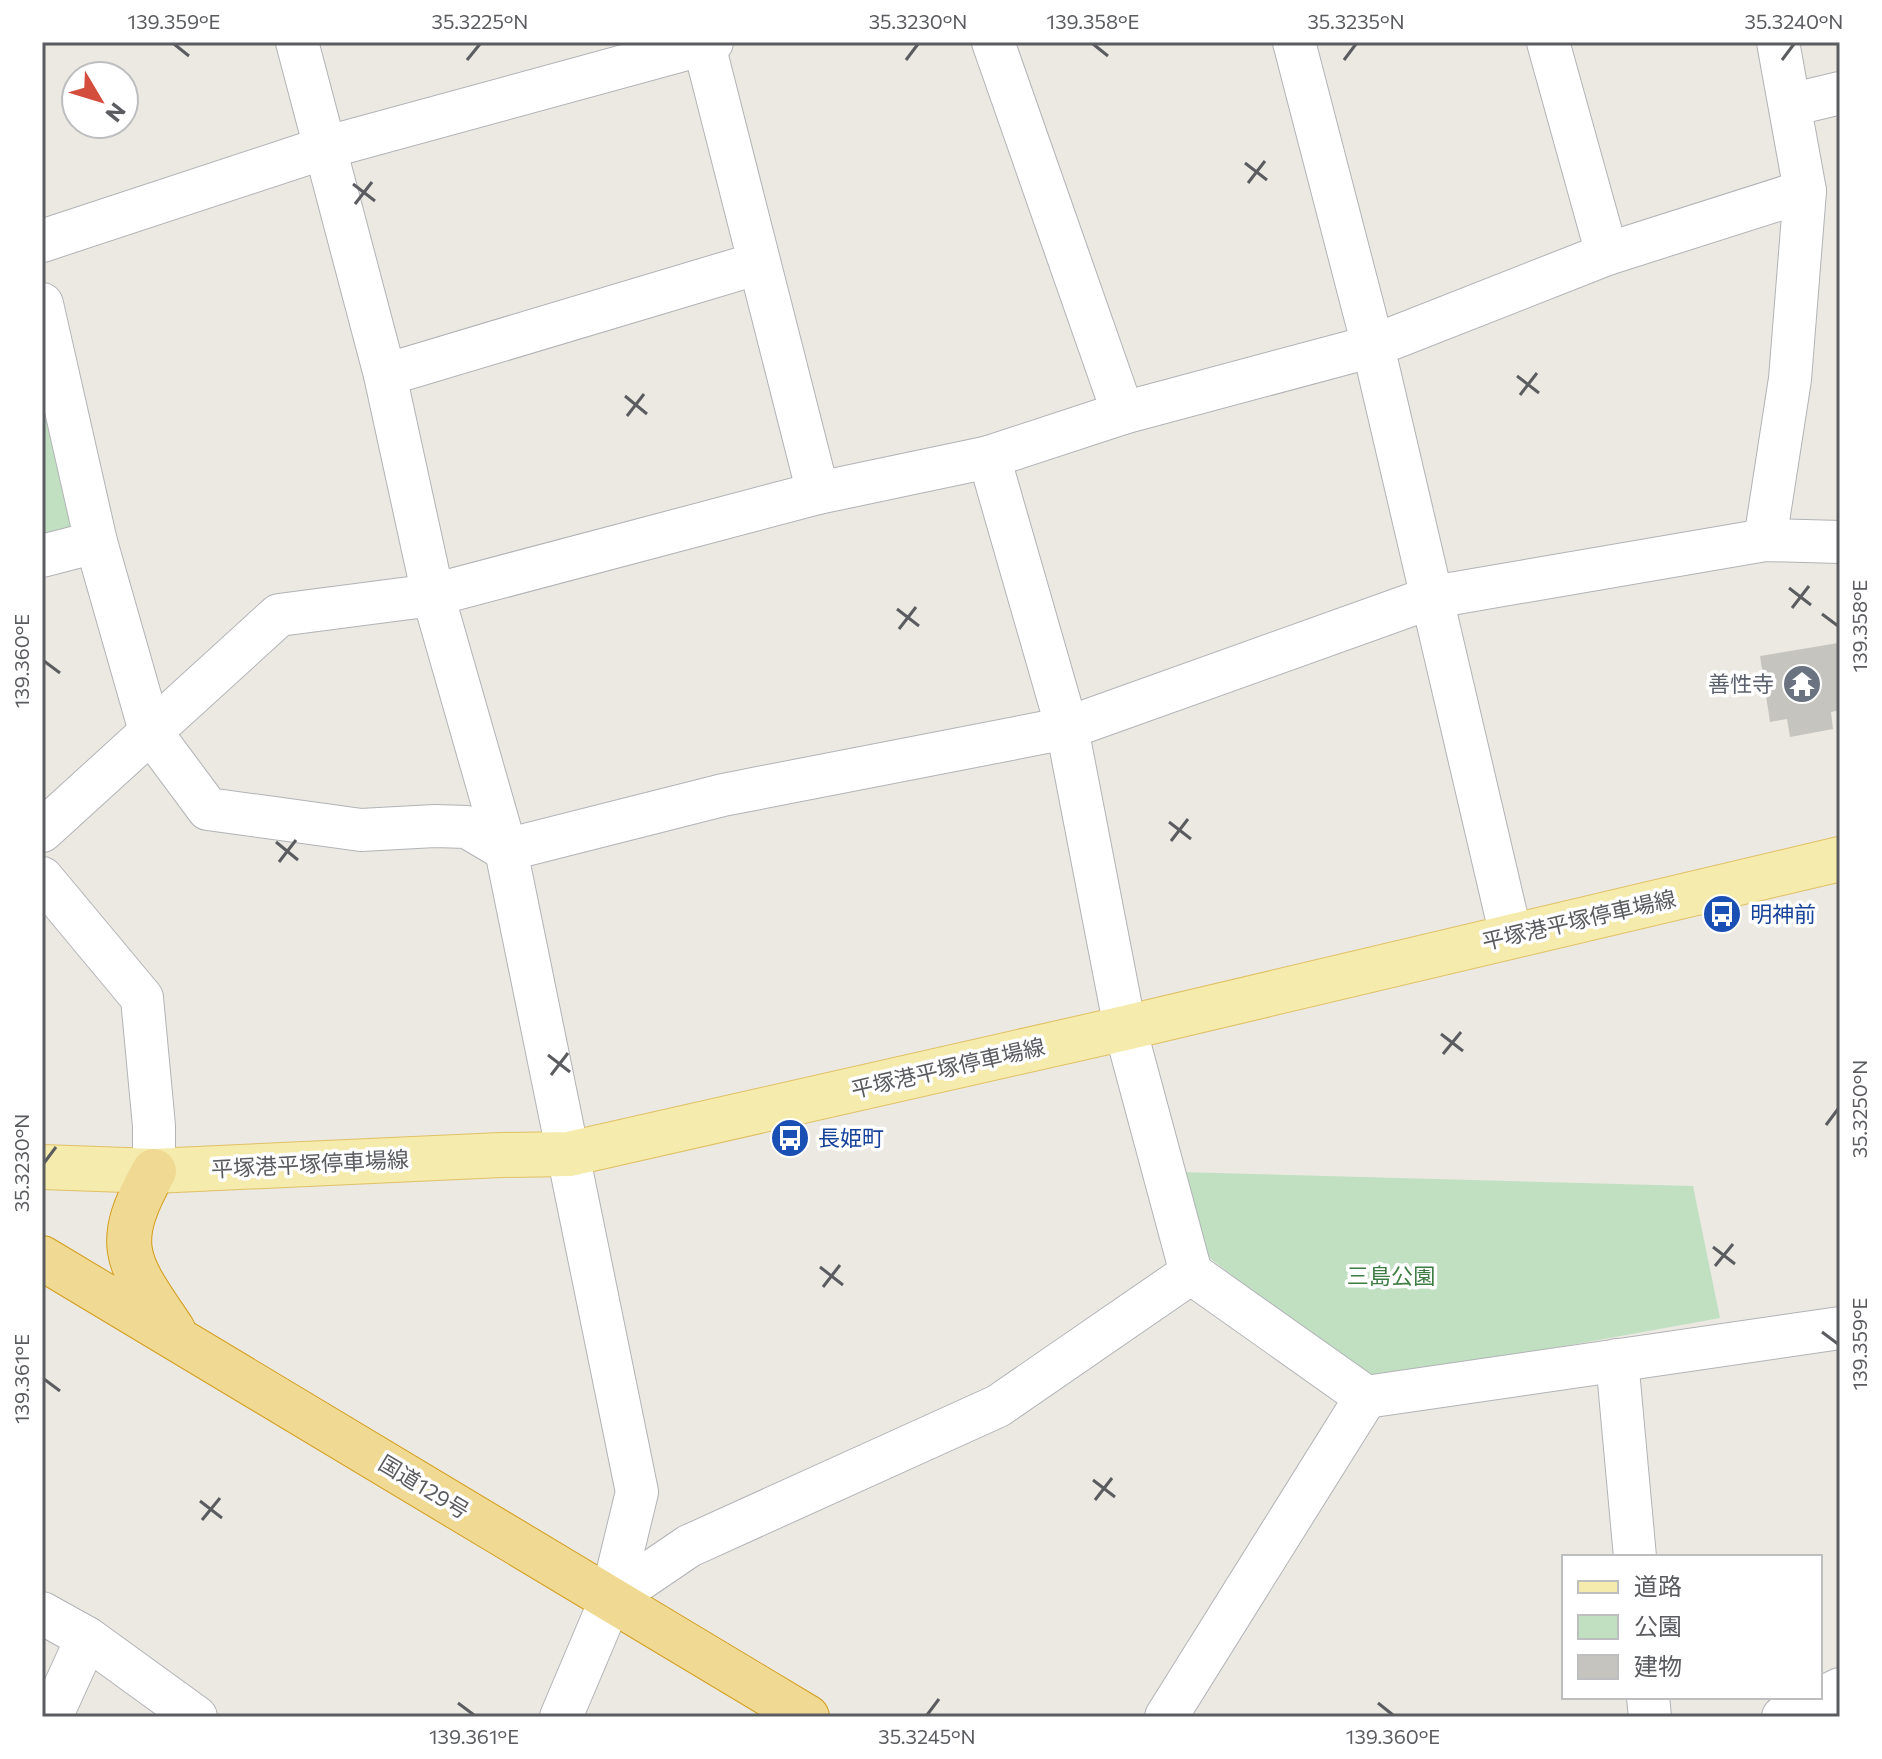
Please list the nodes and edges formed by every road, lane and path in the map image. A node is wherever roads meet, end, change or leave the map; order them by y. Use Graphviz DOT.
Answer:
graph roads {
  1 [pos="297,42"];
  2 [pos="993,42"];
  3 [pos="1294,42"];
  4 [pos="1548,42"];
  5 [pos="1778,42"];
  6 [pos="708,43"];
  7 [pos="1840,93"];
  8 [pos="1790,105"];
  9 [pos="324,148"];
  10 [pos="1805,191"];
  11 [pos="42,241"];
  12 [pos="1607,254"];
  13 [pos="759,263"];
  14 [pos="42,304"];
  15 [pos="1373,346"];
  16 [pos="385,375"];
  17 [pos="1123,413"];
  18 [pos="989,457"];
  19 [pos="818,493"];
  20 [pos="1765,540"];
  21 [pos="96,542"];
  22 [pos="1840,542"];
  23 [pos="42,556"];
  24 [pos="433,595"];
  25 [pos="1433,597"];
  26 [pos="1067,728"];
  27 [pos="150,731"];
  28 [pos="42,831"];
  29 [pos="506,850"];
  30 [pos="1840,859"];
  31 [pos="42,878"];
  32 [pos="1511,936"];
  33 [pos="1125,1028"];
  34 [pos="569,1154"];
  35 [pos="42,1167"];
  36 [pos="154,1171"];
  37 [pos="42,1258"];
  38 [pos="1191,1273"];
  39 [pos="1840,1328"];
  40 [pos="181,1342"];
  41 [pos="1617,1360"];
  42 [pos="1366,1397"];
  43 [pos="1635,1555"];
  44 [pos="611,1599"];
  45 [pos="42,1613"];
  46 [pos="87,1638"];
  47 [pos="1840,1689"];
  48 [pos="1822,1698"];
  49 [pos="1820,1699"];
  50 [pos="51,1717"];
  51 [pos="196,1717"];
  52 [pos="561,1717"];
  53 [pos="807,1717"];
  54 [pos="1166,1717"];
  55 [pos="1783,1717"];
  1 -- 9 [label="street"];
  2 -- 17 [label="street"];
  3 -- 15 [label="street"];
  4 -- 12 [label="street"];
  5 -- 8 [label="street"];
  6 -- 9 [label="street"];
  6 -- 13 [label="street"];
  7 -- 8 [label="street"];
  8 -- 10 [label="street"];
  9 -- 11 [label="street"];
  9 -- 16 [label="street"];
  10 -- 12 [label="street"];
  10 -- 20 [label="street"];
  12 -- 15 [label="street"];
  13 -- 16 [label="street"];
  13 -- 19 [label="street"];
  14 -- 21 [label="street"];
  15 -- 17 [label="street"];
  15 -- 25 [label="street"];
  16 -- 24 [label="street"];
  17 -- 18 [label="street"];
  18 -- 19 [label="street"];
  18 -- 26 [label="street"];
  19 -- 24 [label="street"];
  20 -- 22 [label="street"];
  20 -- 25 [label="street"];
  21 -- 23 [label="street"];
  21 -- 27 [label="street"];
  24 -- 27 [label="street"];
  24 -- 29 [label="street"];
  25 -- 26 [label="street"];
  25 -- 32 [label="street"];
  26 -- 29 [label="street"];
  26 -- 33 [label="street"];
  27 -- 28 [label="street"];
  27 -- 29 [label="street"];
  29 -- 34 [label="street"];
  30 -- 32 [label="main road, 平塚港平塚停車場線"];
  31 -- 36 [label="street"];
  32 -- 33 [label="main road, 平塚港平塚停車場線"];
  33 -- 34 [label="main road, 平塚港平塚停車場線"];
  33 -- 38 [label="street"];
  34 -- 36 [label="main road, 平塚港平塚停車場線"];
  34 -- 44 [label="street"];
  35 -- 36 [label="main road, 平塚港平塚停車場線"];
  36 -- 40 [label="highway"];
  37 -- 40 [label="highway, 国道129号"];
  38 -- 42 [label="street"];
  38 -- 44 [label="street"];
  39 -- 41 [label="street"];
  40 -- 44 [label="highway, 国道129号"];
  41 -- 42 [label="street"];
  41 -- 43 [label="street"];
  42 -- 54 [label="street"];
  44 -- 52 [label="street"];
  44 -- 53 [label="highway, 国道129号"];
  45 -- 46 [label="street"];
  46 -- 50 [label="street"];
  46 -- 51 [label="street"];
  47 -- 48 [label="street"];
  49 -- 55 [label="street"];
}
